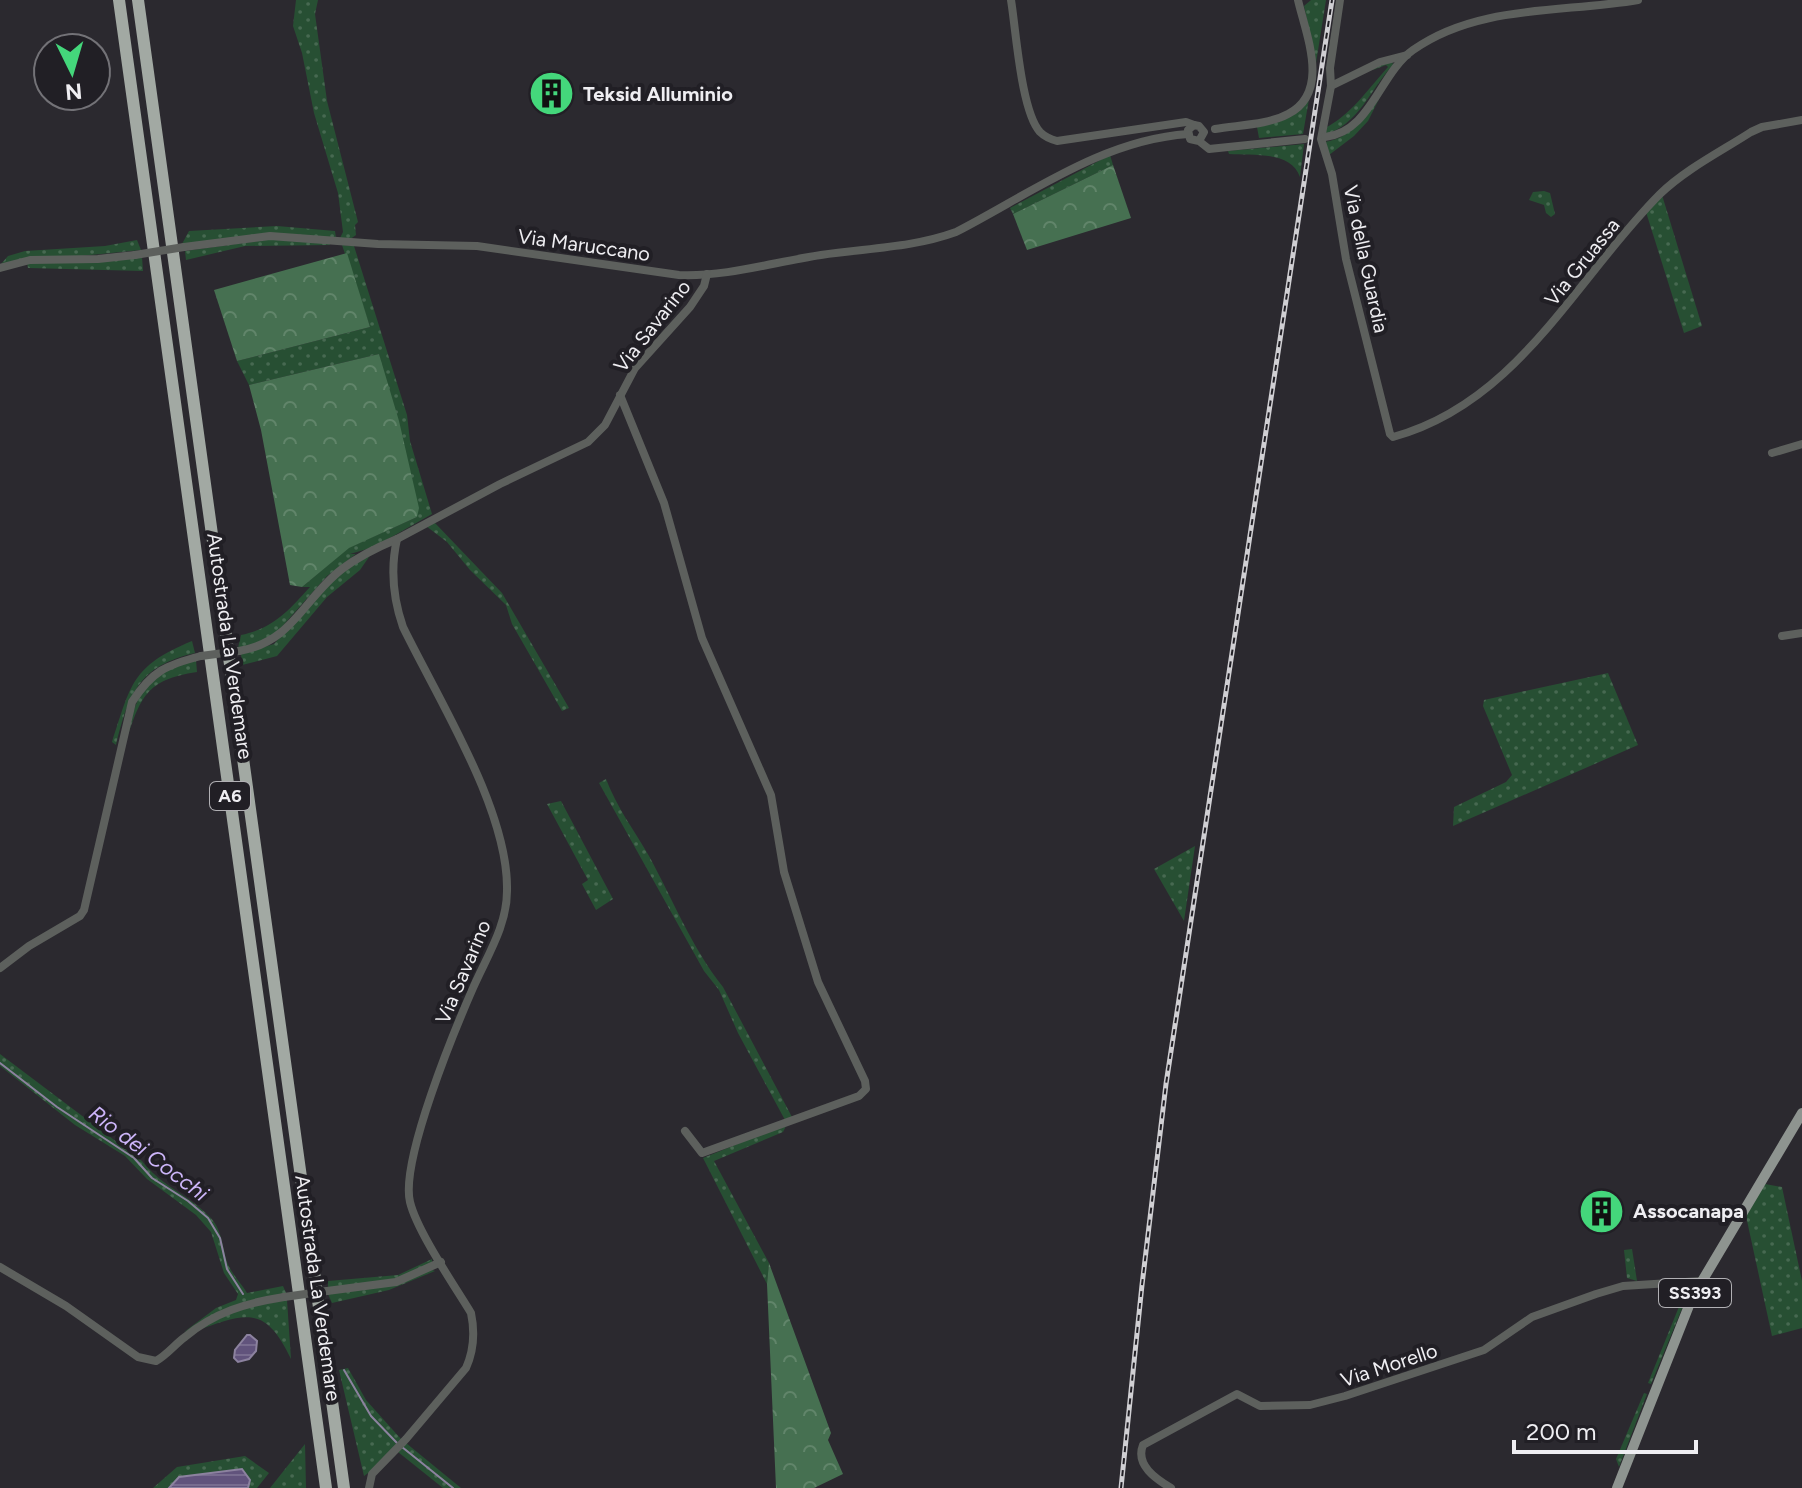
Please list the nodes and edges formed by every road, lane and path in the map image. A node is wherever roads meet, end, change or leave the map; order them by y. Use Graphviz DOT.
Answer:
graph roads {
  1 [pos="119,0"];
  2 [pos="138,0"];
  3 [pos="1011,0"];
  4 [pos="1298,0"];
  5 [pos="1340,0"];
  6 [pos="1638,0"];
  7 [pos="1407,55"];
  8 [pos="1331,86"];
  9 [pos="1802,120"];
  10 [pos="1194,125"];
  11 [pos="1215,129"];
  12 [pos="1188,134"];
  13 [pos="1325,137"];
  14 [pos="1305,139"];
  15 [pos="1199,141"];
  16 [pos="0,268"];
  17 [pos="707,274"];
  18 [pos="620,395"];
  19 [pos="1393,437"];
  20 [pos="1802,444"];
  21 [pos="1772,453"];
  22 [pos="397,539"];
  23 [pos="1802,633"];
  24 [pos="1782,636"];
  25 [pos="0,968"];
  26 [pos="1802,1113"];
  27 [pos="685,1131"];
  28 [pos="441,1262"];
  29 [pos="0,1267"];
  30 [pos="1701,1281"];
  31 [pos="326,1488"];
  32 [pos="347,1488"];
  33 [pos="369,1488"];
  34 [pos="1171,1488"];
  35 [pos="1617,1488"];
  1 -- 31 [label="highway, Autostrada La Verdemare / A6"];
  2 -- 32 [label="highway, Autostrada La Verdemare / A6"];
  3 -- 10 [label="street"];
  4 -- 11 [label="street"];
  5 -- 8 [label="street, Via della Guardia"];
  6 -- 7 [label="street"];
  7 -- 8 [label="street"];
  7 -- 13 [label="street"];
  8 -- 19 [label="street, Via della Guardia"];
  9 -- 19 [label="street, Via Gruassa"];
  10 -- 12 [label="street"];
  10 -- 15 [label="street"];
  12 -- 15 [label="street"];
  12 -- 17 [label="street, Via Maruccano"];
  14 -- 15 [label="street"];
  16 -- 17 [label="street, Via Maruccano, bridge"];
  17 -- 18 [label="street, Via Savarino"];
  18 -- 22 [label="street, Via Savarino"];
  18 -- 27 [label="street"];
  20 -- 21 [label="street"];
  22 -- 25 [label="street, bridge"];
  22 -- 28 [label="street, Via Savarino"];
  23 -- 24 [label="street"];
  26 -- 30 [label="main road, SS393"];
  28 -- 29 [label="street, bridge"];
  28 -- 33 [label="street, Via Savarino"];
  30 -- 34 [label="street, Via Morello"];
  30 -- 35 [label="main road, SS393"];
}
